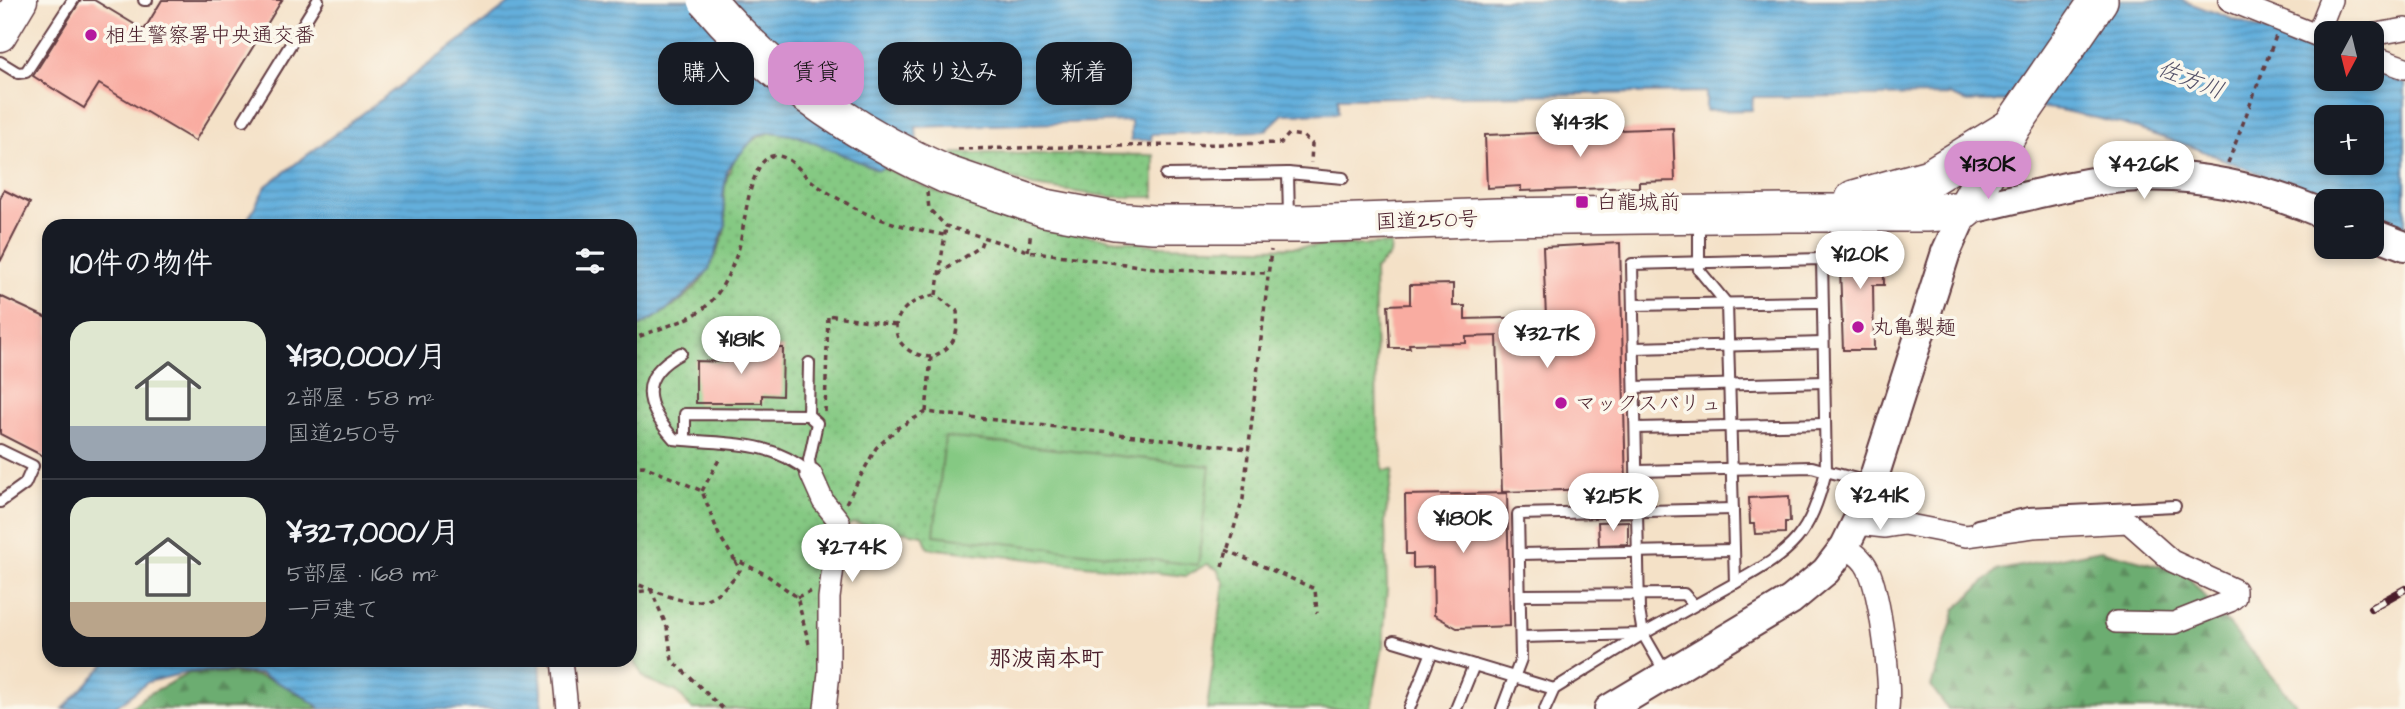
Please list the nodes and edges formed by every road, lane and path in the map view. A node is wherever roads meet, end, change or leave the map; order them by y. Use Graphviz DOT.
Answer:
graph roads {
  1 [pos="73,0"];
  2 [pos="318,0"];
  3 [pos="706,0"];
  4 [pos="2099,0"];
  5 [pos="2229,0"];
  6 [pos="2331,0"];
  7 [pos="2326,21"];
  8 [pos="2405,29"];
  9 [pos="2384,33"];
  10 [pos="2314,34"];
  11 [pos="2276,35"];
  12 [pos="2384,61"];
  13 [pos="0,62"];
  14 [pos="2405,68"];
  15 [pos="244,120"];
  16 [pos="1303,136"];
  17 [pos="2005,139"];
  18 [pos="2228,162"];
  19 [pos="1289,173"];
  20 [pos="1309,174"];
  21 [pos="1166,175"];
  22 [pos="1343,178"];
  23 [pos="2038,195"];
  24 [pos="1965,210"];
  25 [pos="2314,210"];
  26 [pos="1790,213"];
  27 [pos="1699,214"];
  28 [pos="1037,221"];
  29 [pos="946,226"];
  30 [pos="1279,233"];
  31 [pos="944,235"];
  32 [pos="2384,238"];
  33 [pos="984,239"];
  34 [pos="2405,246"];
  35 [pos="1028,251"];
  36 [pos="1699,261"];
  37 [pos="939,275"];
  38 [pos="936,295"];
  39 [pos="1822,302"];
  40 [pos="1727,304"];
  41 [pos="1633,306"];
  42 [pos="895,325"];
  43 [pos="637,338"];
  44 [pos="1823,343"];
  45 [pos="1729,345"];
  46 [pos="1634,348"];
  47 [pos="681,353"];
  48 [pos="931,357"];
  49 [pos="809,363"];
  50 [pos="1824,382"];
  51 [pos="1730,385"];
  52 [pos="1635,387"];
  53 [pos="926,412"];
  54 [pos="808,415"];
  55 [pos="817,424"];
  56 [pos="1825,424"];
  57 [pos="1731,427"];
  58 [pos="1636,428"];
  59 [pos="685,440"];
  60 [pos="723,444"];
  61 [pos="1248,449"];
  62 [pos="0,450"];
  63 [pos="637,466"];
  64 [pos="1732,468"];
  65 [pos="1638,471"];
  66 [pos="1826,471"];
  67 [pos="811,474"];
  68 [pos="1872,483"];
  69 [pos="702,491"];
  70 [pos="0,502"];
  71 [pos="2175,506"];
  72 [pos="1733,509"];
  73 [pos="830,510"];
  74 [pos="1639,510"];
  75 [pos="1925,528"];
  76 [pos="1851,535"];
  77 [pos="1226,550"];
  78 [pos="1734,550"];
  79 [pos="1639,551"];
  80 [pos="1519,554"];
  81 [pos="734,559"];
  82 [pos="1222,567"];
  83 [pos="1735,583"];
  84 [pos="637,585"];
  85 [pos="651,590"];
  86 [pos="637,592"];
  87 [pos="1639,594"];
  88 [pos="1520,595"];
  89 [pos="1694,606"];
  90 [pos="1317,613"];
  91 [pos="2116,622"];
  92 [pos="1643,634"];
  93 [pos="1521,636"];
  94 [pos="1394,641"];
  95 [pos="1432,652"];
  96 [pos="1474,665"];
  97 [pos="563,667"];
  98 [pos="829,673"];
  99 [pos="1666,673"];
  100 [pos="1516,678"];
  101 [pos="1554,690"];
  102 [pos="567,709"];
  103 [pos="723,709"];
  104 [pos="825,709"];
  105 [pos="1409,709"];
  106 [pos="1456,709"];
  107 [pos="1502,709"];
  108 [pos="1545,709"];
  109 [pos="1609,709"];
  110 [pos="1888,709"];
  1 -- 13 [label="lane"];
  2 -- 15 [label="lane"];
  3 -- 30 [label="highway, 国道250号, bridge"];
  4 -- 17 [label="highway"];
  5 -- 10 [label="street"];
  6 -- 7 [label="street"];
  8 -- 9 [label="street"];
  11 -- 18 [label="path"];
  12 -- 14 [label="street"];
  16 -- 20 [label="path"];
  17 -- 23 [label="street"];
  17 -- 24 [label="highway"];
  17 -- 26 [label="highway"];
  19 -- 20 [label="lane"];
  19 -- 21 [label="lane"];
  19 -- 30 [label="lane"];
  20 -- 22 [label="lane"];
  23 -- 24 [label="street"];
  23 -- 25 [label="street"];
  24 -- 26 [label="highway, 国道250号"];
  24 -- 68 [label="street"];
  26 -- 27 [label="highway, 国道250号"];
  27 -- 30 [label="highway, 国道250号"];
  27 -- 36 [label="lane"];
  28 -- 35 [label="path"];
  29 -- 31 [label="path"];
  30 -- 61 [label="path"];
  31 -- 37 [label="path"];
  31 -- 43 [label="path"];
  32 -- 34 [label="street"];
  33 -- 37 [label="path"];
  36 -- 39 [label="lane"];
  36 -- 40 [label="lane"];
  36 -- 41 [label="lane"];
  37 -- 38 [label="path"];
  38 -- 42 [label="path"];
  38 -- 48 [label="path"];
  39 -- 40 [label="lane"];
  39 -- 44 [label="lane"];
  40 -- 41 [label="lane"];
  40 -- 45 [label="lane"];
  41 -- 46 [label="lane"];
  42 -- 48 [label="path"];
  42 -- 55 [label="path"];
  44 -- 45 [label="lane"];
  44 -- 50 [label="lane"];
  45 -- 46 [label="lane"];
  45 -- 51 [label="lane"];
  46 -- 52 [label="lane"];
  47 -- 59 [label="lane"];
  48 -- 53 [label="path"];
  49 -- 54 [label="lane"];
  50 -- 51 [label="lane"];
  50 -- 56 [label="lane"];
  51 -- 52 [label="lane"];
  51 -- 57 [label="lane"];
  52 -- 58 [label="lane"];
  53 -- 61 [label="path"];
  53 -- 73 [label="path"];
  54 -- 55 [label="lane"];
  54 -- 59 [label="lane"];
  55 -- 67 [label="lane"];
  56 -- 57 [label="lane"];
  56 -- 66 [label="lane"];
  57 -- 58 [label="lane"];
  57 -- 64 [label="lane"];
  58 -- 65 [label="lane"];
  59 -- 60 [label="lane"];
  60 -- 67 [label="lane"];
  60 -- 69 [label="path"];
  61 -- 77 [label="path"];
  62 -- 70 [label="lane"];
  63 -- 69 [label="path"];
  64 -- 65 [label="lane"];
  64 -- 66 [label="lane"];
  64 -- 72 [label="lane"];
  65 -- 74 [label="lane"];
  66 -- 68 [label="lane"];
  66 -- 83 [label="lane"];
  67 -- 73 [label="street"];
  68 -- 76 [label="street"];
  69 -- 81 [label="path"];
  71 -- 75 [label="lane"];
  72 -- 74 [label="lane"];
  72 -- 78 [label="lane"];
  73 -- 98 [label="street"];
  74 -- 79 [label="lane"];
  74 -- 80 [label="lane"];
  75 -- 76 [label="street"];
  75 -- 91 [label="street"];
  76 -- 99 [label="street"];
  76 -- 110 [label="street"];
  77 -- 82 [label="path"];
  77 -- 90 [label="path"];
  78 -- 79 [label="lane"];
  78 -- 83 [label="lane"];
  79 -- 80 [label="lane"];
  79 -- 87 [label="lane"];
  80 -- 88 [label="lane"];
  81 -- 85 [label="path"];
  81 -- 98 [label="path"];
  83 -- 89 [label="lane"];
  84 -- 85 [label="path"];
  85 -- 86 [label="path"];
  85 -- 103 [label="path"];
  87 -- 88 [label="lane"];
  87 -- 89 [label="lane"];
  87 -- 92 [label="lane"];
  88 -- 93 [label="lane"];
  89 -- 92 [label="lane"];
  92 -- 93 [label="lane"];
  92 -- 99 [label="lane"];
  92 -- 101 [label="lane"];
  93 -- 100 [label="lane"];
  94 -- 95 [label="lane"];
  95 -- 96 [label="lane"];
  95 -- 105 [label="lane"];
  96 -- 100 [label="lane"];
  96 -- 106 [label="lane"];
  97 -- 102 [label="street"];
  98 -- 104 [label="street"];
  99 -- 109 [label="street"];
  100 -- 101 [label="lane"];
  100 -- 107 [label="lane"];
  101 -- 108 [label="lane"];
}
